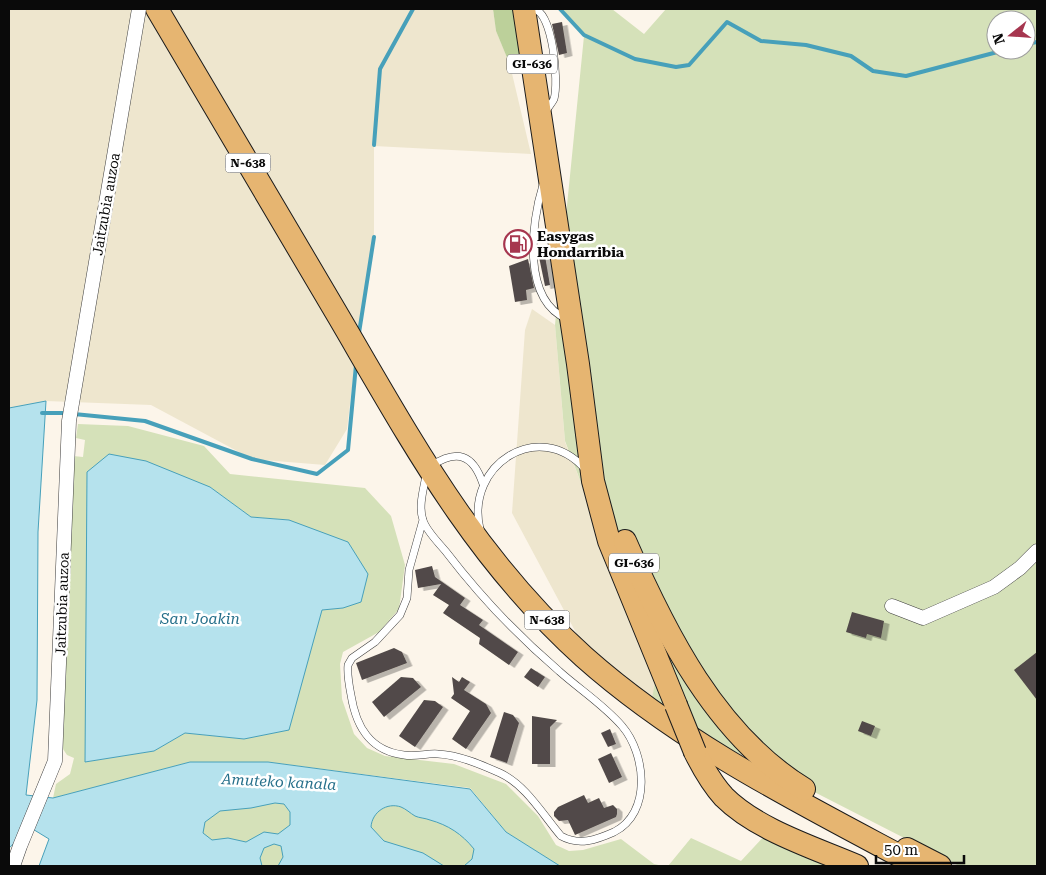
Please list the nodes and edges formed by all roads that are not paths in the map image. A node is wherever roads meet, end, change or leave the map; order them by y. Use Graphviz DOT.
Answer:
graph roads {
  1 [pos="139,9"];
  2 [pos="157,9"];
  3 [pos="524,9"];
  4 [pos="534,9"];
  5 [pos="541,118"];
  6 [pos="578,364"];
  7 [pos="428,468"];
  8 [pos="593,481"];
  9 [pos="483,484"];
  10 [pos="423,520"];
  11 [pos="486,551"];
  12 [pos="1037,551"];
  13 [pos="892,606"];
  14 [pos="808,806"];
  15 [pos="864,826"];
  16 [pos="13,866"];
  17 [pos="857,866"];
  18 [pos="919,866"];
  19 [pos="940,866"];
  1 -- 16 [label="street, Jaitzubia auzoa"];
  2 -- 7 [label="main road, N-638"];
  3 -- 5 [label="main road, GI-636"];
  4 -- 5 [label="lane"];
  5 -- 6 [label="main road, GI-636"];
  6 -- 8 [label="main road, GI-636"];
  6 -- 15 [label="main road, GI-636"];
  7 -- 9 [label="lane"];
  7 -- 10 [label="lane"];
  7 -- 11 [label="main road, N-638"];
  8 -- 9 [label="lane"];
  8 -- 17 [label="main road, GI-636, bridge"];
  9 -- 11 [label="lane"];
  10 -- 10 [label="lane"];
  11 -- 14 [label="main road, N-638"];
  12 -- 13 [label="street"];
  14 -- 15 [label="main road, N-638"];
  14 -- 18 [label="main road, N-638"];
  15 -- 19 [label="main road, GI-636"];
}
